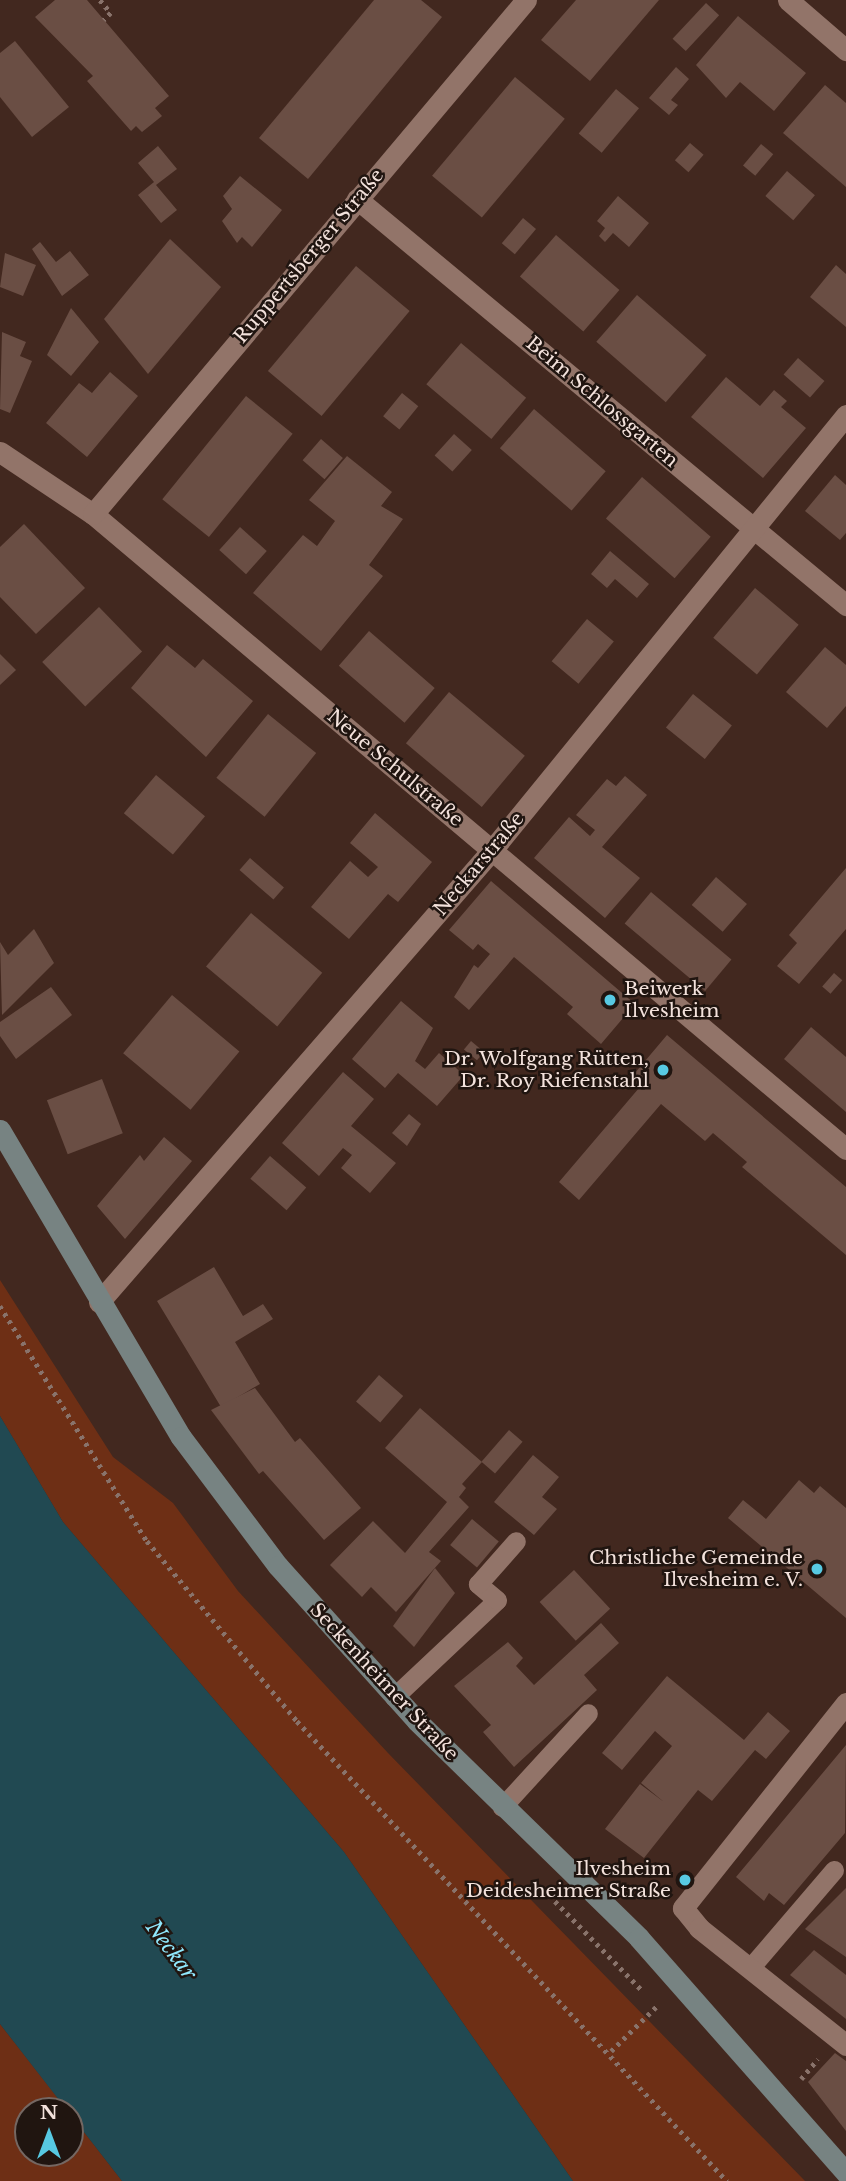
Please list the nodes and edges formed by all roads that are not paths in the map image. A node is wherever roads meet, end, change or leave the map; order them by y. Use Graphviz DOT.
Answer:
graph roads {
  1 [pos="526,0"];
  2 [pos="788,0"];
  3 [pos="846,50"];
  4 [pos="357,199"];
  5 [pos="846,415"];
  6 [pos="0,452"];
  7 [pos="93,514"];
  8 [pos="754,528"];
  9 [pos="846,605"];
  10 [pos="492,850"];
  11 [pos="0,1130"];
  12 [pos="846,1149"];
  13 [pos="99,1302"];
  14 [pos="516,1542"];
  15 [pos="394,1698"];
  16 [pos="846,1703"];
  17 [pos="588,1713"];
  18 [pos="502,1807"];
  19 [pos="834,1870"];
  20 [pos="750,1968"];
  21 [pos="846,2045"];
  22 [pos="846,2173"];
  1 -- 4 [label="street, Ruppertsberger Straße"];
  2 -- 3 [label="street"];
  4 -- 7 [label="street, Ruppertsberger Straße"];
  4 -- 8 [label="street, Beim Schlossgarten"];
  5 -- 8 [label="street, Neckarstraße"];
  6 -- 7 [label="street, Neue Schulstraße"];
  7 -- 10 [label="street, Neue Schulstraße"];
  8 -- 9 [label="street, Beim Schlossgarten"];
  8 -- 10 [label="street, Neckarstraße"];
  10 -- 12 [label="street, Neue Schulstraße"];
  10 -- 13 [label="street, Neckarstraße"];
  11 -- 13 [label="main road, Seckenheimer Straße"];
  13 -- 15 [label="main road, Seckenheimer Straße"];
  14 -- 15 [label="lane"];
  15 -- 18 [label="main road, Seckenheimer Straße"];
  16 -- 20 [label="street"];
  17 -- 18 [label="lane"];
  18 -- 22 [label="main road, Seckenheimer Straße"];
  19 -- 20 [label="lane"];
  20 -- 21 [label="street"];
}
